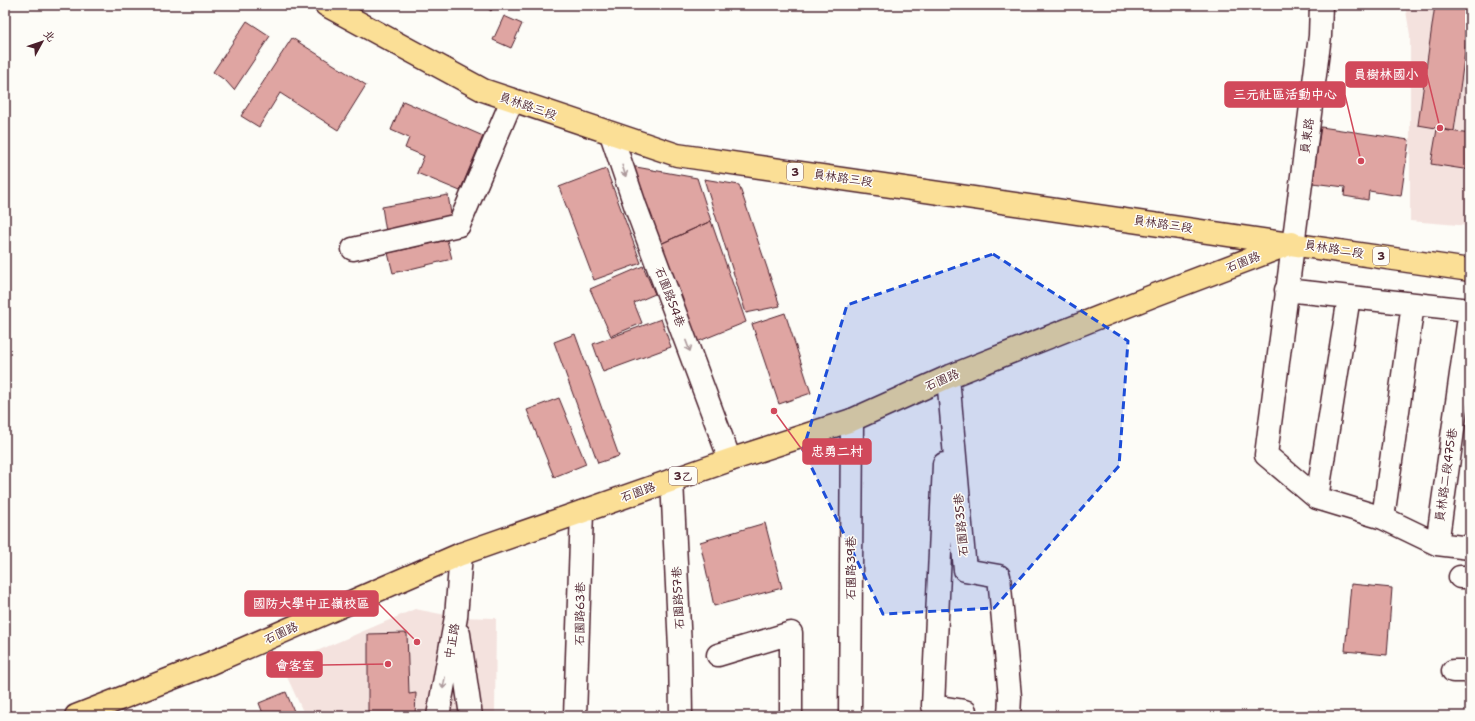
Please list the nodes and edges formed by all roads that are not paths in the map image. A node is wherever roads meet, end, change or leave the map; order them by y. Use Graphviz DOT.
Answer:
graph roads {
  1 [pos="326,5"];
  2 [pos="1322,5"];
  3 [pos="512,100"];
  4 [pos="611,134"];
  5 [pos="1292,243"];
  6 [pos="353,249"];
  7 [pos="1470,270"];
  8 [pos="1286,290"];
  9 [pos="1349,297"];
  10 [pos="1413,304"];
  11 [pos="1470,310"];
  12 [pos="948,377"];
  13 [pos="852,420"];
  14 [pos="730,460"];
  15 [pos="672,480"];
  16 [pos="1317,498"];
  17 [pos="582,512"];
  18 [pos="1383,518"];
  19 [pos="1437,544"];
  20 [pos="1470,548"];
  21 [pos="461,554"];
  22 [pos="456,617"];
  23 [pos="718,655"];
  24 [pos="101,712"];
  25 [pos="76,716"];
  26 [pos="438,716"];
  27 [pos="471,716"];
  28 [pos="575,716"];
  29 [pos="578,716"];
  30 [pos="681,716"];
  31 [pos="791,716"];
  32 [pos="850,716"];
  33 [pos="965,716"];
  34 [pos="1009,716"];
  1 -- 3 [label="main road, 員林路三段 / 3"];
  2 -- 5 [label="street, 員東路"];
  3 -- 4 [label="main road, 員林路三段 / 3"];
  3 -- 6 [label="street"];
  4 -- 5 [label="main road, 員林路三段 / 3"];
  4 -- 14 [label="street, 石園路54巷, one-way"];
  5 -- 7 [label="main road, 員林路二段 / 3"];
  5 -- 8 [label="street"];
  5 -- 12 [label="main road, 石園路 / 3乙"];
  8 -- 9 [label="street, 員林路二段475巷"];
  8 -- 16 [label="street"];
  9 -- 10 [label="street, 員林路二段475巷"];
  9 -- 16 [label="street"];
  10 -- 11 [label="street, 員林路二段475巷"];
  10 -- 18 [label="street"];
  11 -- 19 [label="street, 員林路二段475巷"];
  12 -- 13 [label="main road, 石園路 / 3乙"];
  12 -- 33 [label="street"];
  12 -- 34 [label="street, 石園路35巷"];
  13 -- 14 [label="main road, 石園路 / 3乙"];
  13 -- 32 [label="street, 石園路39巷"];
  14 -- 15 [label="main road, 石園路 / 3乙"];
  15 -- 17 [label="main road, 石園路 / 3乙"];
  15 -- 30 [label="street, 石園路57巷"];
  16 -- 18 [label="street"];
  17 -- 21 [label="main road, 石園路 / 3乙"];
  17 -- 28 [label="street"];
  17 -- 29 [label="street, 石園路63巷"];
  18 -- 19 [label="street"];
  19 -- 20 [label="street"];
  21 -- 22 [label="street"];
  21 -- 24 [label="main road, 石園路 / 3乙"];
  22 -- 26 [label="street, 中正路, one-way"];
  22 -- 27 [label="street, 中正路"];
  23 -- 31 [label="street"];
  24 -- 25 [label="main road, 石園路 / 3乙"];
}
